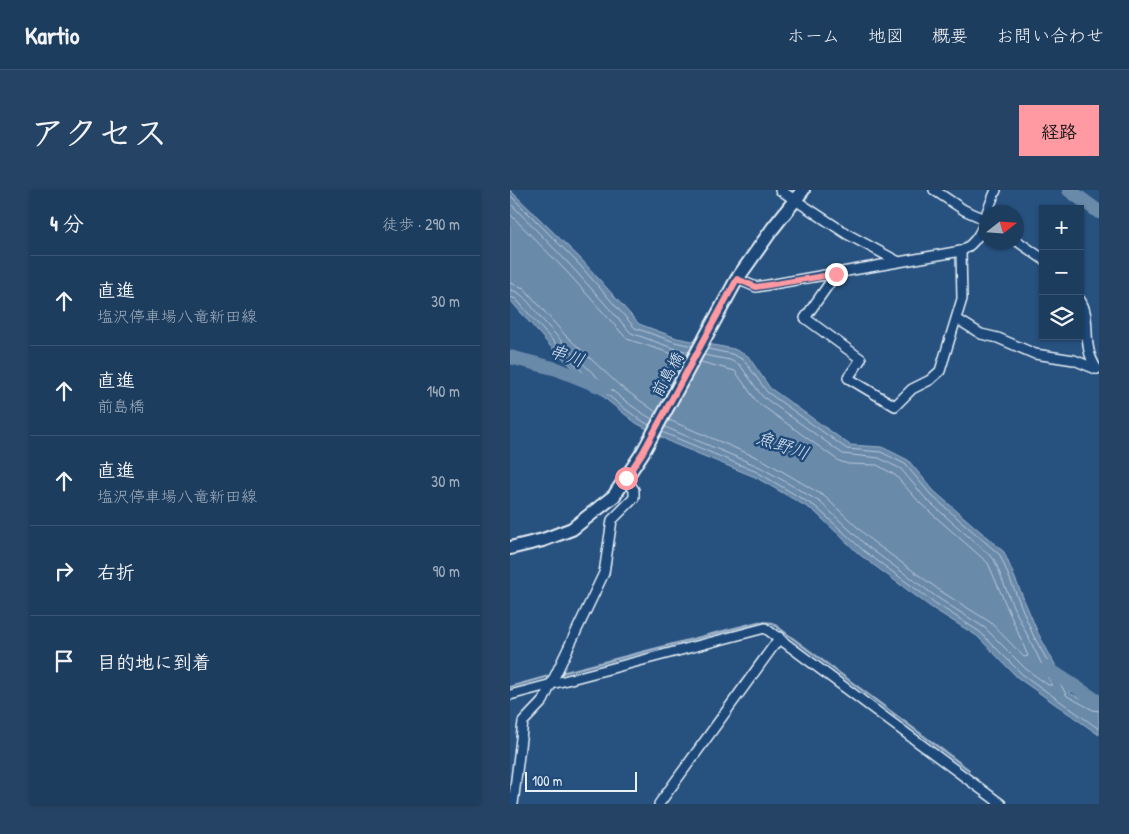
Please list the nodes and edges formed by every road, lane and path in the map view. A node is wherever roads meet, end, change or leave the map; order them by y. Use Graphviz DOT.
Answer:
graph roads {
  1 [pos="780,190"];
  2 [pos="803,190"];
  3 [pos="934,190"];
  4 [pos="996,190"];
  5 [pos="796,201"];
  6 [pos="990,205"];
  7 [pos="979,214"];
  8 [pos="979,235"];
  9 [pos="1024,246"];
  10 [pos="961,251"];
  11 [pos="1039,256"];
  12 [pos="897,261"];
  13 [pos="836,274"];
  14 [pos="737,279"];
  15 [pos="1084,314"];
  16 [pos="957,319"];
  17 [pos="1098,370"];
  18 [pos="626,478"];
  19 [pos="510,548"];
  20 [pos="780,637"];
  21 [pos="552,684"];
  22 [pos="510,695"];
  23 [pos="513,804"];
  24 [pos="659,804"];
  25 [pos="1001,804"];
  1 -- 5 [label="street"];
  2 -- 5 [label="main road, 前島橋"];
  3 -- 7 [label="street"];
  4 -- 6 [label="street"];
  5 -- 12 [label="street"];
  5 -- 14 [label="main road, 前島橋"];
  8 -- 10 [label="street"];
  9 -- 11 [label="street"];
  10 -- 12 [label="street"];
  10 -- 16 [label="street"];
  12 -- 13 [label="street"];
  13 -- 14 [label="street"];
  13 -- 16 [label="street"];
  14 -- 18 [label="main road, 前島橋"];
  15 -- 17 [label="street"];
  16 -- 17 [label="street"];
  18 -- 19 [label="main road, 前島橋"];
  18 -- 21 [label="street"];
  20 -- 21 [label="street"];
  20 -- 24 [label="street"];
  20 -- 25 [label="street"];
  21 -- 22 [label="street"];
  21 -- 23 [label="street"];
}
